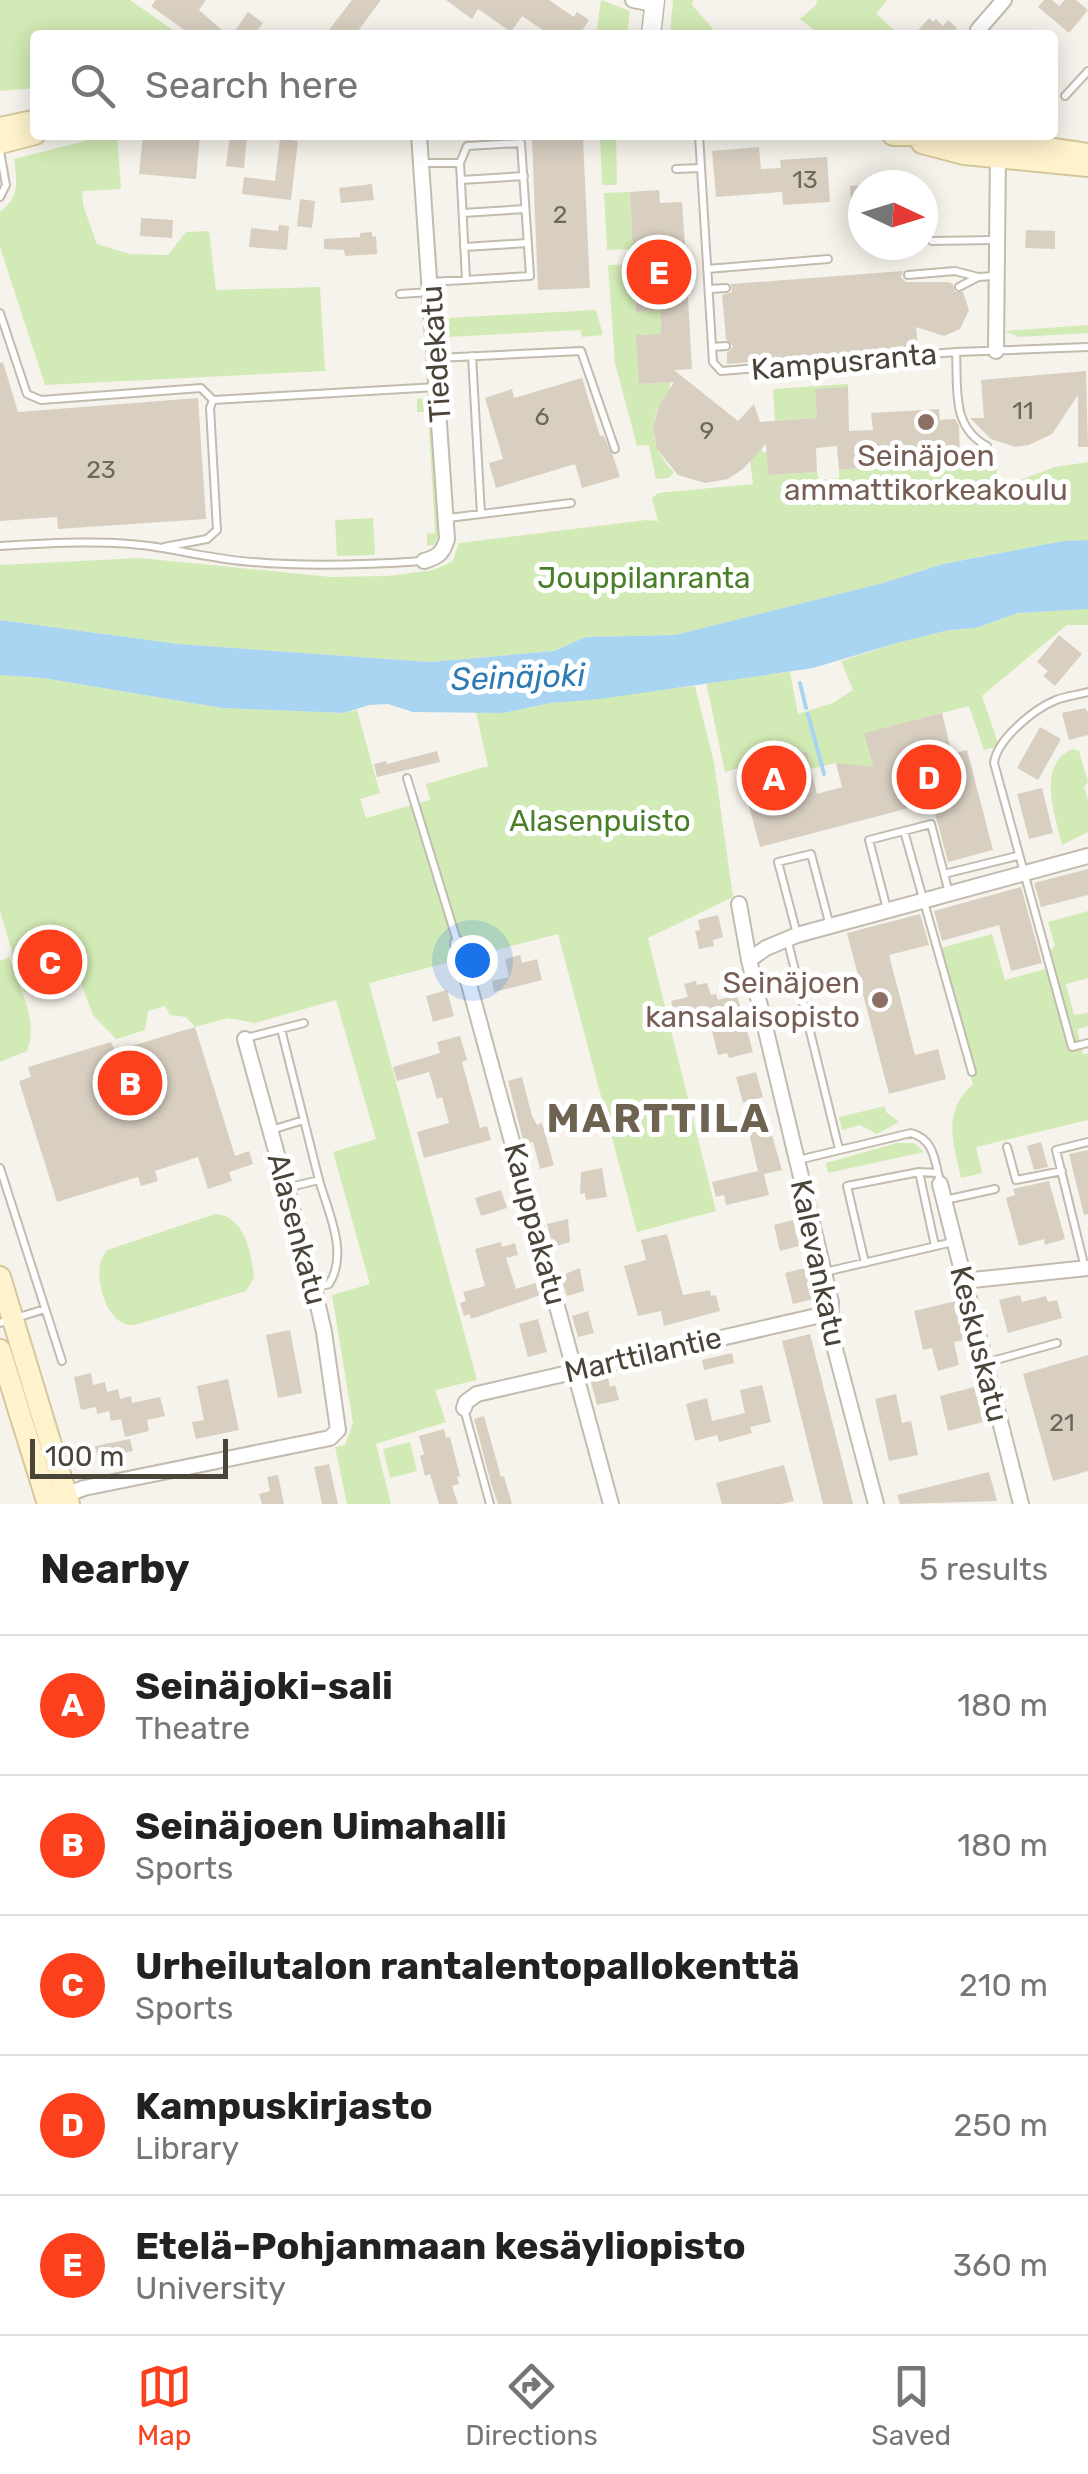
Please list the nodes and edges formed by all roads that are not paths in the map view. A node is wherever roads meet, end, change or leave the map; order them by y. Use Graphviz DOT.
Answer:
graph roads {
  1 [pos="633,0"];
  2 [pos="1004,0"];
  3 [pos="654,2"];
  4 [pos="651,30"];
  5 [pos="978,30"];
  6 [pos="1088,72"];
  7 [pos="1066,96"];
  8 [pos="30,122"];
  9 [pos="0,128"];
  10 [pos="30,135"];
  11 [pos="420,140"];
  12 [pos="699,140"];
  13 [pos="976,140"];
  14 [pos="0,143"];
  15 [pos="998,149"];
  16 [pos="0,151"];
  17 [pos="1088,154"];
  18 [pos="460,162"];
  19 [pos="422,164"];
  20 [pos="1088,166"];
  21 [pos="700,168"];
  22 [pos="676,170"];
  23 [pos="524,176"];
  24 [pos="461,180"];
  25 [pos="0,197"];
  26 [pos="526,209"];
  27 [pos="462,213"];
  28 [pos="938,240"];
  29 [pos="996,240"];
  30 [pos="528,243"];
  31 [pos="464,248"];
  32 [pos="828,259"];
  33 [pos="707,269"];
  34 [pos="908,274"];
  35 [pos="995,276"];
  36 [pos="978,277"];
  37 [pos="466,280"];
  38 [pos="432,287"];
  39 [pos="959,287"];
  40 [pos="726,288"];
  41 [pos="708,289"];
  42 [pos="400,294"];
  43 [pos="723,307"];
  44 [pos="710,308"];
  45 [pos="0,313"];
  46 [pos="726,346"];
  47 [pos="1088,347"];
  48 [pos="712,348"];
  49 [pos="996,351"];
  50 [pos="956,352"];
  51 [pos="472,356"];
  52 [pos="436,358"];
  53 [pos="438,386"];
  54 [pos="213,400"];
  55 [pos="987,446"];
  56 [pos="614,449"];
  57 [pos="571,503"];
  58 [pos="481,514"];
  59 [pos="446,518"];
  60 [pos="0,546"];
  61 [pos="163,548"];
  62 [pos="424,560"];
  63 [pos="1088,692"];
  64 [pos="407,778"];
  65 [pos="904,831"];
  66 [pos="1018,856"];
  67 [pos="1088,856"];
  68 [pos="944,874"];
  69 [pos="1023,874"];
  70 [pos="949,893"];
  71 [pos="922,900"];
  72 [pos="739,904"];
  73 [pos="888,910"];
  74 [pos="830,926"];
  75 [pos="792,937"];
  76 [pos="458,944"];
  77 [pos="749,960"];
  78 [pos="304,1023"];
  79 [pos="281,1029"];
  80 [pos="245,1038"];
  81 [pos="1088,1043"];
  82 [pos="972,1072"];
  83 [pos="304,1120"];
  84 [pos="270,1130"];
  85 [pos="1088,1142"];
  86 [pos="1008,1147"];
  87 [pos="839,1150"];
  88 [pos="797,1160"];
  89 [pos="0,1168"];
  90 [pos="1062,1171"];
  91 [pos="919,1172"];
  92 [pos="939,1178"];
  93 [pos="319,1180"];
  94 [pos="286,1188"];
  95 [pos="995,1189"];
  96 [pos="944,1200"];
  97 [pos="954,1242"];
  98 [pos="935,1246"];
  99 [pos="865,1263"];
  100 [pos="1087,1272"];
  101 [pos="824,1273"];
  102 [pos="0,1277"];
  103 [pos="963,1281"];
  104 [pos="314,1288"];
  105 [pos="46,1309"];
  106 [pos="830,1313"];
  107 [pos="7,1321"];
  108 [pos="1057,1343"];
  109 [pos="0,1350"];
  110 [pos="62,1361"];
  111 [pos="984,1364"];
  112 [pos="575,1370"];
  113 [pos="464,1408"];
  114 [pos="54,1502"];
  115 [pos="490,1504"];
  116 [pos="611,1504"];
  117 [pos="876,1504"];
  118 [pos="1022,1504"];
  1 -- 3 [label="street"];
  2 -- 5 [label="street"];
  3 -- 4 [label="street"];
  6 -- 7 [label="lane"];
  8 -- 9 [label="main road"];
  10 -- 14 [label="main road"];
  11 -- 19 [label="street, Tiedekatu"];
  12 -- 21 [label="lane, Kampusranta"];
  13 -- 15 [label="main road"];
  15 -- 17 [label="main road"];
  15 -- 20 [label="main road"];
  15 -- 29 [label="street"];
  16 -- 25 [label="lane"];
  18 -- 19 [label="lane"];
  18 -- 23 [label="lane"];
  18 -- 24 [label="lane"];
  19 -- 38 [label="street, Tiedekatu"];
  21 -- 22 [label="lane"];
  21 -- 33 [label="lane, Kampusranta"];
  23 -- 24 [label="lane"];
  23 -- 26 [label="lane"];
  24 -- 27 [label="lane"];
  26 -- 27 [label="lane"];
  26 -- 30 [label="lane"];
  27 -- 31 [label="lane"];
  28 -- 29 [label="lane"];
  29 -- 35 [label="street"];
  30 -- 31 [label="lane"];
  30 -- 37 [label="lane"];
  31 -- 37 [label="lane"];
  32 -- 33 [label="lane"];
  33 -- 41 [label="lane, Kampusranta"];
  34 -- 36 [label="lane"];
  35 -- 36 [label="lane"];
  35 -- 49 [label="street"];
  36 -- 39 [label="lane"];
  37 -- 38 [label="lane"];
  38 -- 42 [label="lane"];
  38 -- 52 [label="street, Tiedekatu"];
  40 -- 41 [label="lane"];
  41 -- 44 [label="lane, Kampusranta"];
  43 -- 44 [label="lane"];
  44 -- 48 [label="lane, Kampusranta"];
  45 -- 54 [label="lane"];
  46 -- 48 [label="lane"];
  47 -- 49 [label="lane, Kampusranta"];
  48 -- 50 [label="lane, Kampusranta"];
  49 -- 50 [label="lane, Kampusranta"];
  50 -- 55 [label="lane"];
  51 -- 52 [label="lane"];
  51 -- 56 [label="lane"];
  51 -- 58 [label="lane"];
  52 -- 53 [label="street, Tiedekatu"];
  53 -- 54 [label="lane"];
  53 -- 59 [label="street, Tiedekatu"];
  54 -- 61 [label="lane"];
  57 -- 58 [label="lane"];
  58 -- 59 [label="lane"];
  59 -- 62 [label="street, Tiedekatu"];
  60 -- 61 [label="lane"];
  61 -- 62 [label="lane"];
  63 -- 66 [label="lane"];
  64 -- 76 [label="lane"];
  65 -- 68 [label="lane"];
  65 -- 71 [label="lane"];
  65 -- 73 [label="lane"];
  66 -- 68 [label="lane"];
  66 -- 69 [label="lane"];
  67 -- 69 [label="street"];
  68 -- 70 [label="lane"];
  69 -- 70 [label="street"];
  69 -- 81 [label="lane"];
  70 -- 71 [label="street"];
  71 -- 73 [label="street"];
  71 -- 82 [label="lane"];
  72 -- 77 [label="street, Kalevankatu"];
  73 -- 74 [label="street"];
  74 -- 75 [label="street"];
  74 -- 75 [label="lane"];
  75 -- 77 [label="street"];
  75 -- 87 [label="lane"];
  76 -- 112 [label="street, Kauppakatu"];
  77 -- 88 [label="street, Kalevankatu"];
  78 -- 79 [label="lane"];
  79 -- 80 [label="lane"];
  79 -- 83 [label="lane"];
  80 -- 84 [label="street, Alasenkatu"];
  83 -- 84 [label="lane"];
  83 -- 93 [label="lane"];
  84 -- 94 [label="street, Alasenkatu"];
  85 -- 90 [label="lane"];
  86 -- 90 [label="lane"];
  87 -- 88 [label="lane"];
  87 -- 92 [label="lane"];
  88 -- 101 [label="street, Kalevankatu"];
  89 -- 105 [label="lane"];
  90 -- 100 [label="lane"];
  91 -- 92 [label="lane"];
  91 -- 98 [label="lane"];
  91 -- 99 [label="lane"];
  92 -- 96 [label="street, Keskuskatu"];
  93 -- 94 [label="lane"];
  93 -- 104 [label="lane"];
  94 -- 104 [label="street, Alasenkatu"];
  95 -- 96 [label="lane"];
  96 -- 97 [label="street, Keskuskatu"];
  97 -- 98 [label="lane"];
  97 -- 103 [label="street, Keskuskatu"];
  98 -- 99 [label="lane"];
  99 -- 101 [label="lane"];
  100 -- 103 [label="street"];
  101 -- 106 [label="street, Kalevankatu"];
  102 -- 107 [label="main road"];
  103 -- 111 [label="street, Keskuskatu"];
  104 -- 114 [label="street, Alasenkatu"];
  105 -- 107 [label="lane"];
  105 -- 110 [label="lane"];
  106 -- 112 [label="street, Marttilantie"];
  106 -- 117 [label="street, Kalevankatu"];
  107 -- 114 [label="main road"];
  108 -- 111 [label="lane"];
  109 -- 114 [label="main road"];
  111 -- 118 [label="street, Keskuskatu"];
  112 -- 113 [label="street, Marttilantie"];
  112 -- 116 [label="street, Kauppakatu"];
  113 -- 115 [label="lane"];
}
